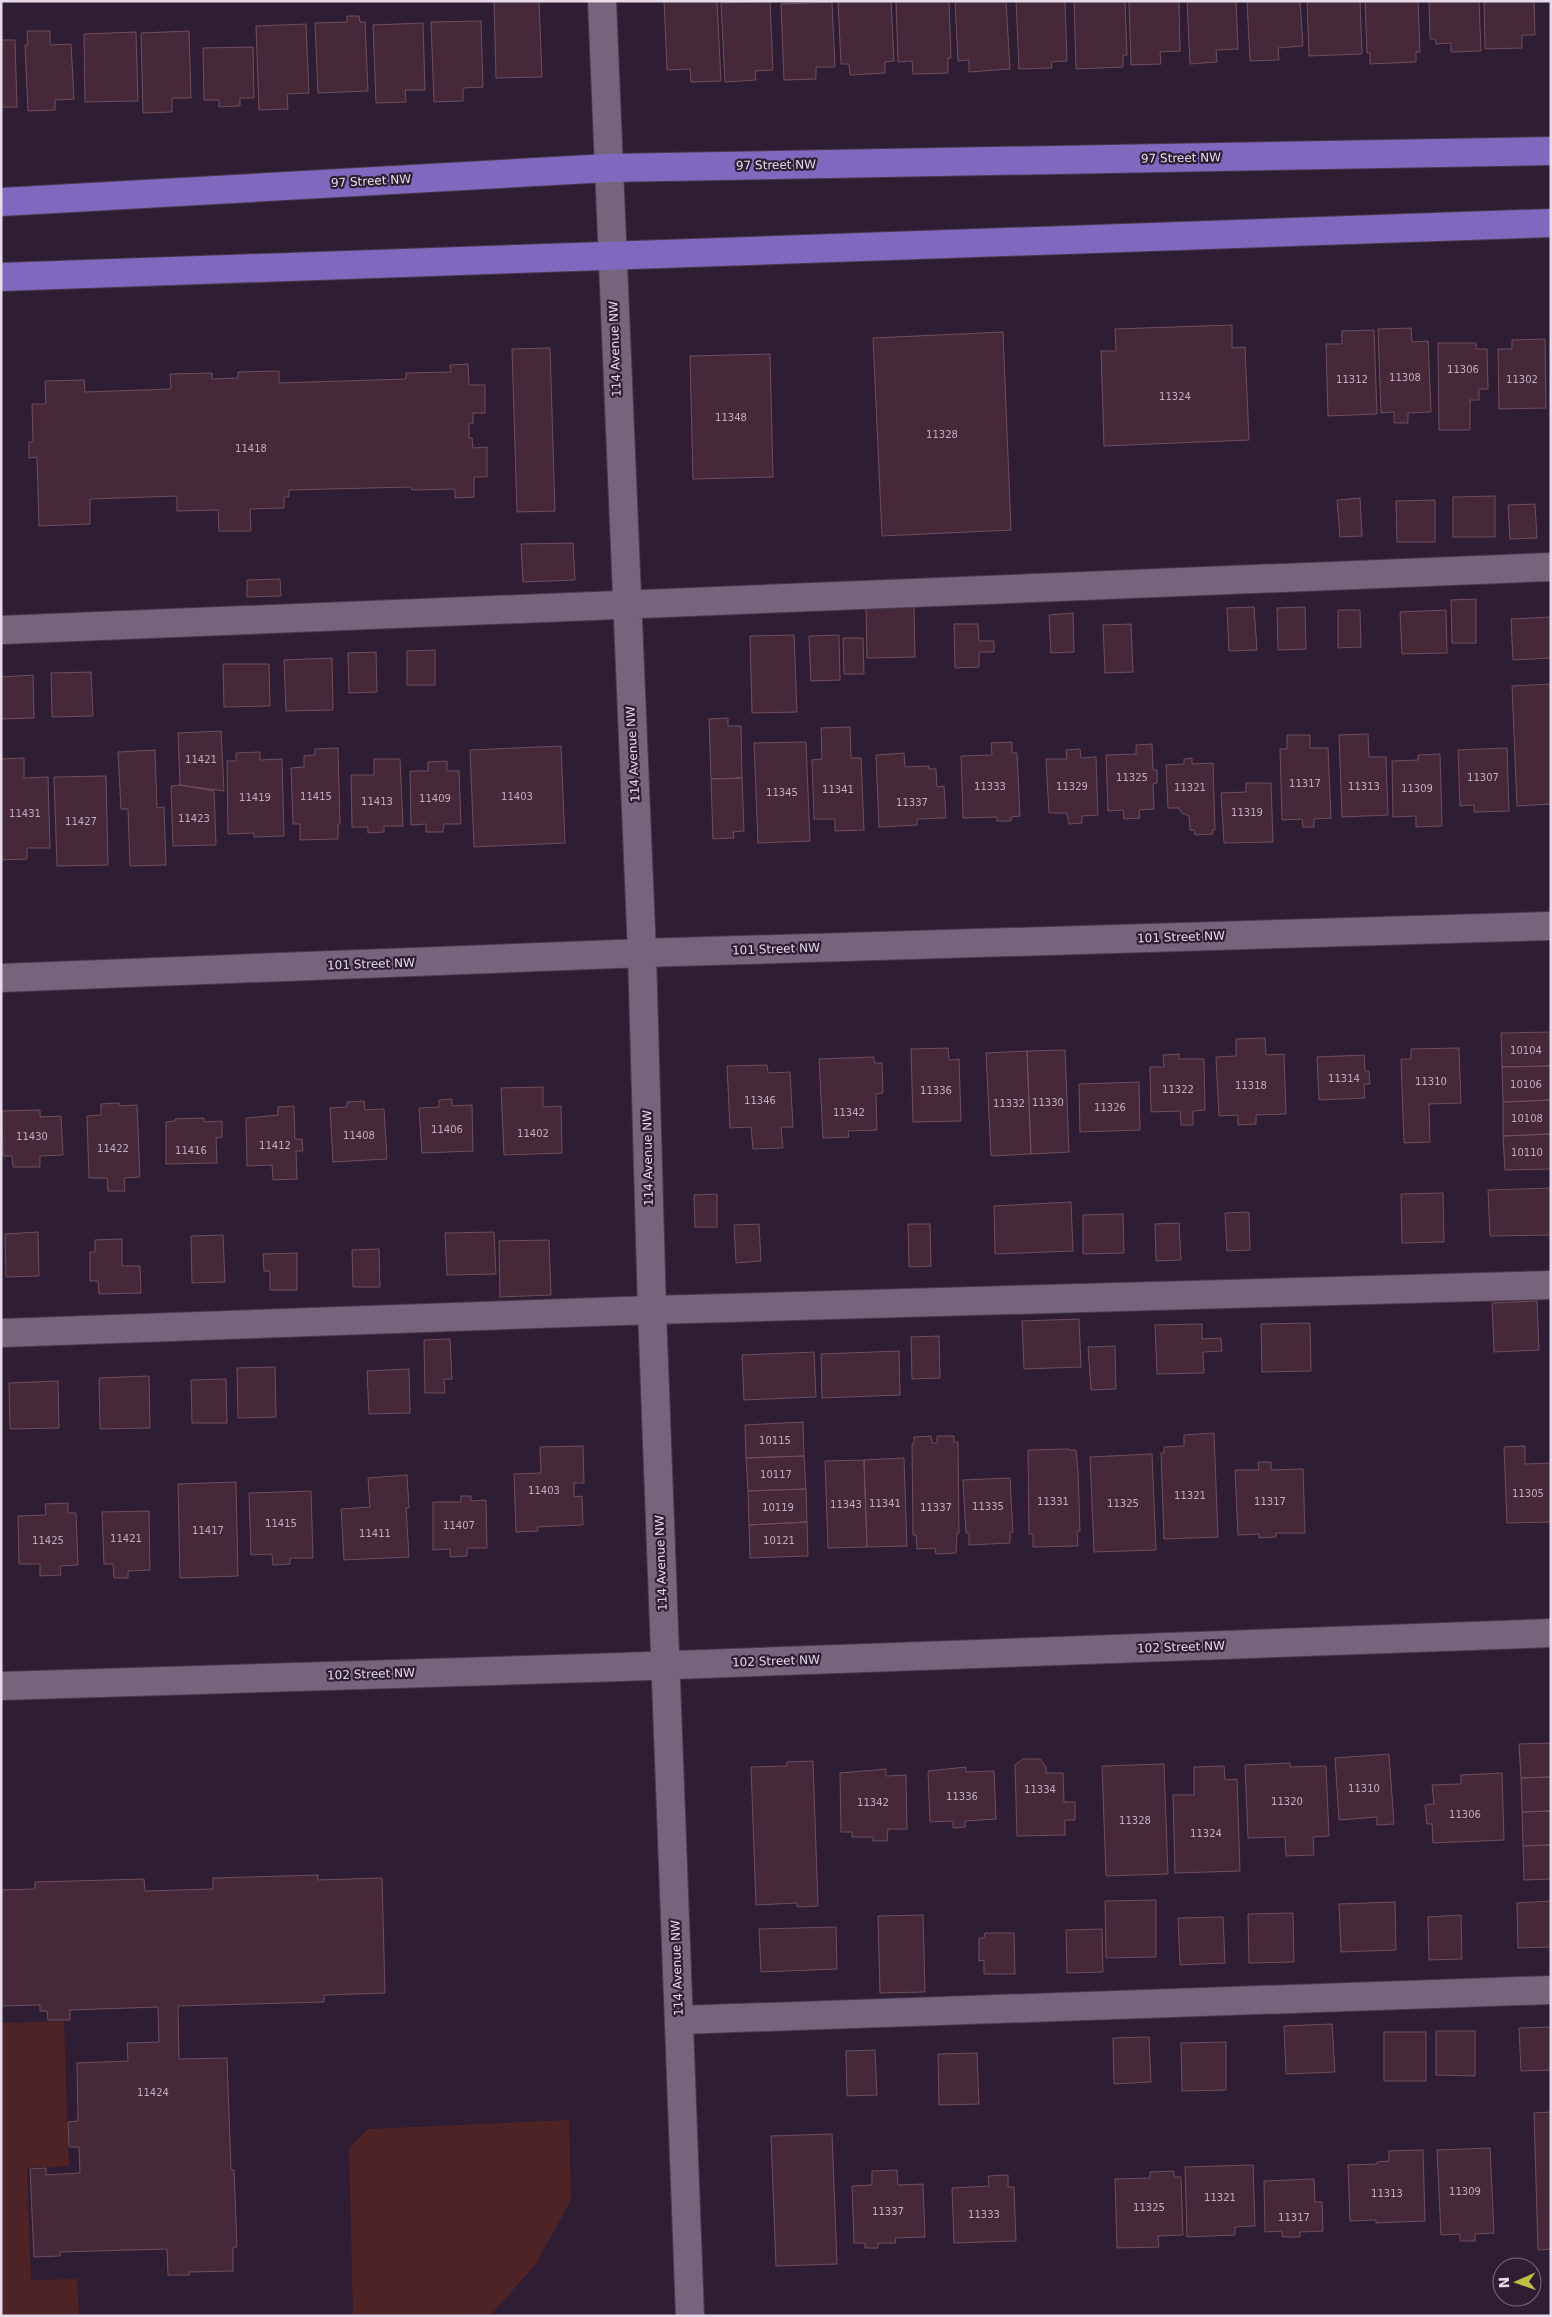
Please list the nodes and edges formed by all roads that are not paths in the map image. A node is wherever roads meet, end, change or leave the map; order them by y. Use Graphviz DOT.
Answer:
graph roads {
  1 [pos="602,1"];
  2 [pos="1551,151"];
  3 [pos="608,168"];
  4 [pos="1,202"];
  5 [pos="1551,223"];
  6 [pos="612,254"];
  7 [pos="1,277"];
  8 [pos="1551,566"];
  9 [pos="626,606"];
  10 [pos="1,630"];
  11 [pos="1551,926"];
  12 [pos="642,953"];
  13 [pos="1,978"];
  14 [pos="1551,1285"];
  15 [pos="652,1310"];
  16 [pos="1,1333"];
  17 [pos="1551,1633"];
  18 [pos="666,1665"];
  19 [pos="1,1686"];
  20 [pos="1551,1990"];
  21 [pos="679,2020"];
  22 [pos="690,2316"];
  1 -- 3 [label="street, 114 Avenue NW"];
  2 -- 3 [label="main road, 97 Street NW"];
  3 -- 4 [label="main road, 97 Street NW"];
  3 -- 6 [label="street, 114 Avenue NW"];
  5 -- 6 [label="main road"];
  6 -- 7 [label="main road"];
  6 -- 9 [label="street, 114 Avenue NW"];
  8 -- 9 [label="street"];
  9 -- 10 [label="street"];
  9 -- 12 [label="street, 114 Avenue NW"];
  11 -- 12 [label="street, 101 Street NW"];
  12 -- 13 [label="street, 101 Street NW"];
  12 -- 15 [label="street, 114 Avenue NW"];
  14 -- 15 [label="street"];
  15 -- 16 [label="street"];
  15 -- 18 [label="street, 114 Avenue NW"];
  17 -- 18 [label="street, 102 Street NW"];
  18 -- 19 [label="street, 102 Street NW"];
  18 -- 21 [label="street, 114 Avenue NW"];
  20 -- 21 [label="street"];
  21 -- 22 [label="street, 114 Avenue NW"];
}
